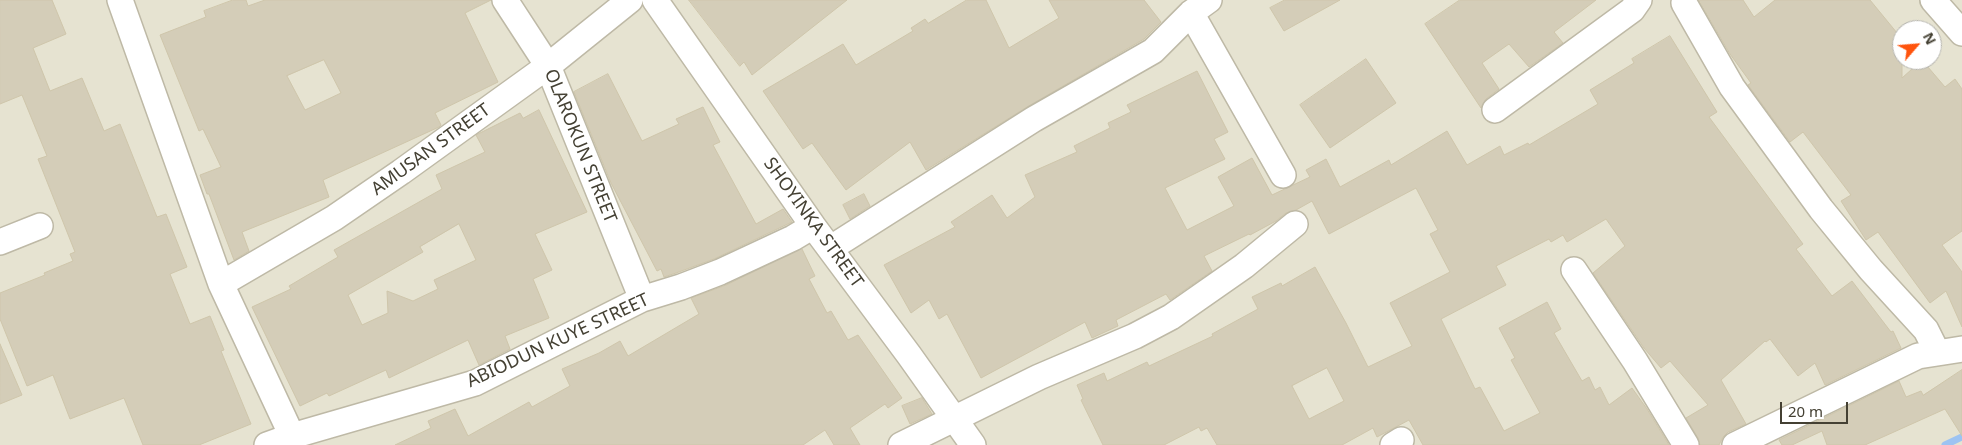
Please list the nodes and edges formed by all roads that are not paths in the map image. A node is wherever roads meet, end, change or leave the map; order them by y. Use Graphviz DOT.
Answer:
graph roads {
  1 [pos="120,0"];
  2 [pos="505,0"];
  3 [pos="630,0"];
  4 [pos="655,0"];
  5 [pos="1639,0"];
  6 [pos="1933,0"];
  7 [pos="1684,3"];
  8 [pos="1200,7"];
  9 [pos="1962,33"];
  10 [pos="548,66"];
  11 [pos="1495,110"];
  12 [pos="1283,175"];
  13 [pos="1295,224"];
  14 [pos="40,226"];
  15 [pos="813,226"];
  16 [pos="0,242"];
  17 [pos="831,248"];
  18 [pos="1574,270"];
  19 [pos="221,284"];
  20 [pos="642,299"];
  21 [pos="1962,349"];
  22 [pos="1937,352"];
  23 [pos="953,418"];
  24 [pos="292,436"];
  25 [pos="267,445"];
  26 [pos="901,445"];
  27 [pos="973,445"];
  28 [pos="1686,445"];
  29 [pos="1735,445"];
  1 -- 19 [label="street"];
  2 -- 10 [label="street, OLAROKUN STREET"];
  3 -- 10 [label="street, AMUSAN STREET"];
  4 -- 15 [label="street, SHOYINKA STREET"];
  5 -- 11 [label="street"];
  6 -- 9 [label="street"];
  7 -- 22 [label="street"];
  8 -- 12 [label="street"];
  8 -- 17 [label="street"];
  10 -- 19 [label="street, AMUSAN STREET"];
  10 -- 20 [label="street, OLAROKUN STREET"];
  13 -- 23 [label="street"];
  14 -- 16 [label="street"];
  15 -- 17 [label="street, SHOYINKA STREET"];
  15 -- 20 [label="street, ABIODUN KUYE STREET"];
  17 -- 23 [label="street, SHOYINKA STREET"];
  18 -- 28 [label="street"];
  19 -- 24 [label="street"];
  20 -- 24 [label="street, ABIODUN KUYE STREET"];
  21 -- 22 [label="street"];
  22 -- 29 [label="street"];
  23 -- 26 [label="street"];
  23 -- 27 [label="street, SHOYINKA STREET"];
  24 -- 25 [label="street, ABIODUN KUYE STREET"];
}
